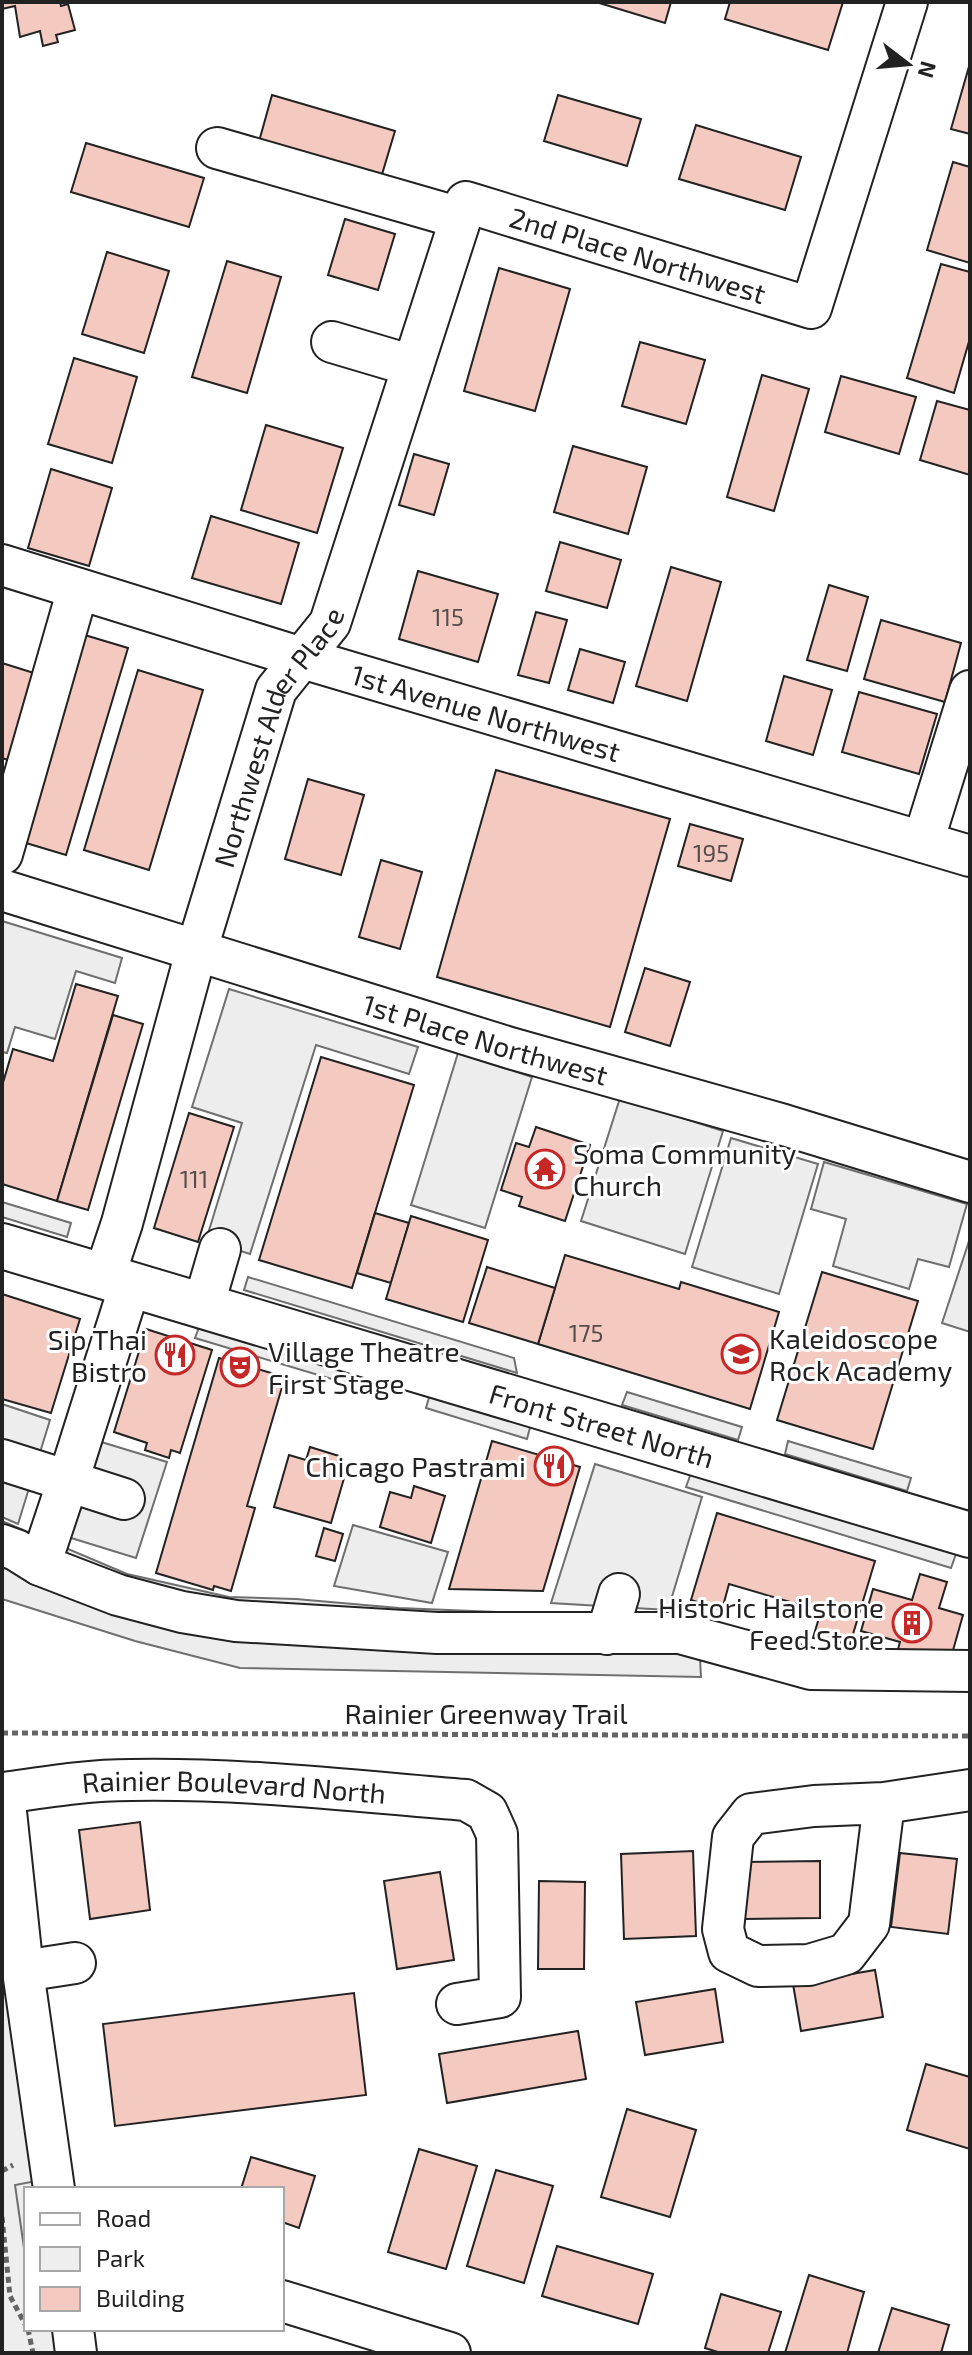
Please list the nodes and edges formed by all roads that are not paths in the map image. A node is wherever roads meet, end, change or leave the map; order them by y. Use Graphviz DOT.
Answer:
graph roads {
  1 [pos="907,2"];
  2 [pos="217,148"];
  3 [pos="463,210"];
  4 [pos="332,342"];
  5 [pos="413,366"];
  6 [pos="2,565"];
  7 [pos="78,589"];
  8 [pos="302,658"];
  9 [pos="970,691"];
  10 [pos="923,842"];
  11 [pos="2,854"];
  12 [pos="970,856"];
  13 [pos="2,890"];
  14 [pos="196,952"];
  15 [pos="970,1182"];
  16 [pos="2,1246"];
  17 [pos="220,1249"];
  18 [pos="117,1281"];
  19 [pos="203,1307"];
  20 [pos="2,1460"];
  21 [pos="68,1481"];
  22 [pos="124,1499"];
  23 [pos="970,1535"];
  24 [pos="2,1545"];
  25 [pos="40,1565"];
  26 [pos="619,1594"];
  27 [pos="607,1634"];
  28 [pos="970,1671"];
  29 [pos="970,1790"];
  30 [pos="884,1803"];
  31 [pos="4,1809"];
  32 [pos="75,1963"];
  33 [pos="23,1971"];
  34 [pos="457,2004"];
  35 [pos="54,2187"];
  36 [pos="284,2302"];
  37 [pos="73,2331"];
  38 [pos="76,2353"];
  39 [pos="450,2353"];
  1 -- 3 [label="street, 2nd Place Northwest"];
  2 -- 3 [label="street, 2nd Place Northwest"];
  3 -- 5 [label="street, Northwest Alder Place"];
  4 -- 5 [label="street"];
  5 -- 8 [label="street, Northwest Alder Place"];
  6 -- 7 [label="street, 1st Avenue Northwest"];
  7 -- 8 [label="street, 1st Avenue Northwest"];
  7 -- 11 [label="street"];
  8 -- 10 [label="street, 1st Avenue Northwest"];
  8 -- 14 [label="street, Northwest Alder Place"];
  9 -- 10 [label="street"];
  10 -- 12 [label="street, 1st Avenue Northwest"];
  13 -- 14 [label="street, 1st Place Northwest"];
  14 -- 15 [label="street, 1st Place Northwest"];
  14 -- 18 [label="street, Northwest Alder Place"];
  16 -- 18 [label="main road, Front Street North"];
  17 -- 19 [label="street"];
  18 -- 19 [label="main road, Front Street North"];
  18 -- 21 [label="street, Northwest Alder Place"];
  19 -- 23 [label="main road, Front Street North"];
  20 -- 21 [label="street"];
  21 -- 22 [label="street"];
  21 -- 25 [label="street, Northwest Alder Place"];
  24 -- 25 [label="street"];
  25 -- 27 [label="street"];
  26 -- 27 [label="street"];
  27 -- 28 [label="street"];
  29 -- 30 [label="street"];
  30 -- 30 [label="street"];
  31 -- 33 [label="street"];
  31 -- 34 [label="street, Rainier Boulevard North"];
  32 -- 33 [label="street"];
  33 -- 35 [label="street"];
  36 -- 39 [label="street"];
  37 -- 38 [label="street"];
}
